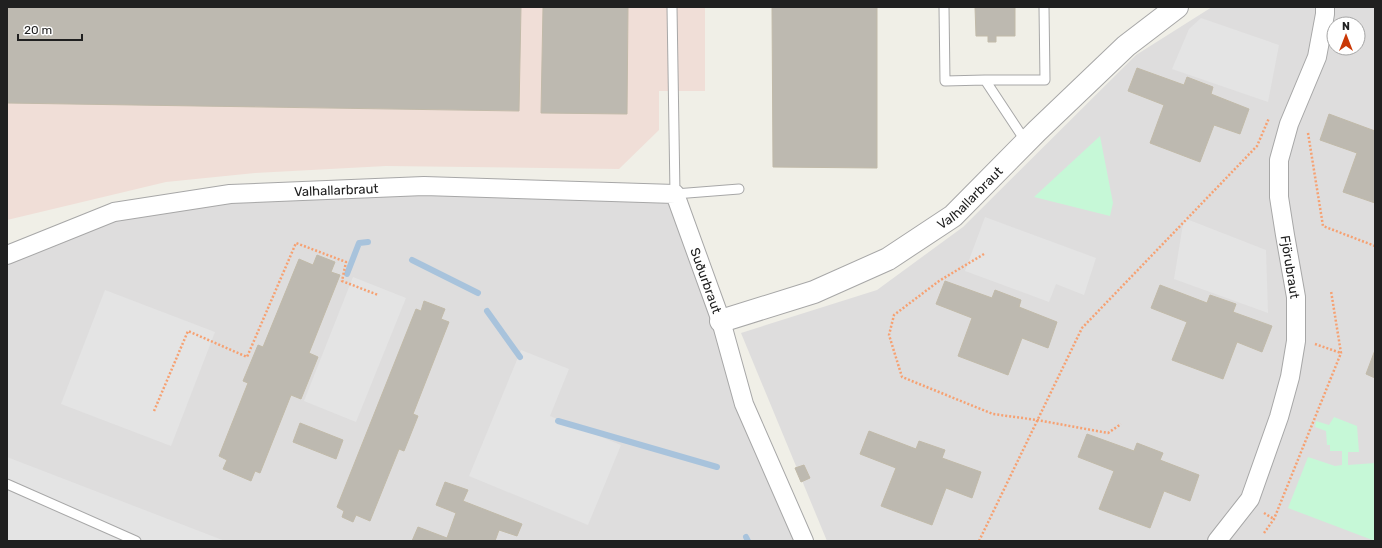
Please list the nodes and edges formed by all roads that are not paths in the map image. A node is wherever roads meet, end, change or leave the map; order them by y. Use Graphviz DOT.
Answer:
graph roads {
  1 [pos="672,7"];
  2 [pos="944,7"];
  3 [pos="1044,7"];
  4 [pos="1177,7"];
  5 [pos="1325,7"];
  6 [pos="985,80"];
  7 [pos="1026,142"];
  8 [pos="739,189"];
  9 [pos="675,194"];
  10 [pos="7,255"];
  11 [pos="721,322"];
  12 [pos="7,484"];
  13 [pos="136,541"];
  14 [pos="804,541"];
  15 [pos="1217,541"];
  1 -- 9 [label="lane, Suðurbraut"];
  2 -- 6 [label="lane"];
  3 -- 6 [label="lane"];
  4 -- 7 [label="street, Valhallarbraut"];
  5 -- 15 [label="street, Fjörubraut"];
  6 -- 7 [label="lane"];
  7 -- 11 [label="street, Valhallarbraut"];
  8 -- 9 [label="lane"];
  9 -- 10 [label="street, Valhallarbraut"];
  9 -- 11 [label="street, Suðurbraut"];
  11 -- 14 [label="street, Suðurbraut"];
  12 -- 13 [label="lane"];
}
